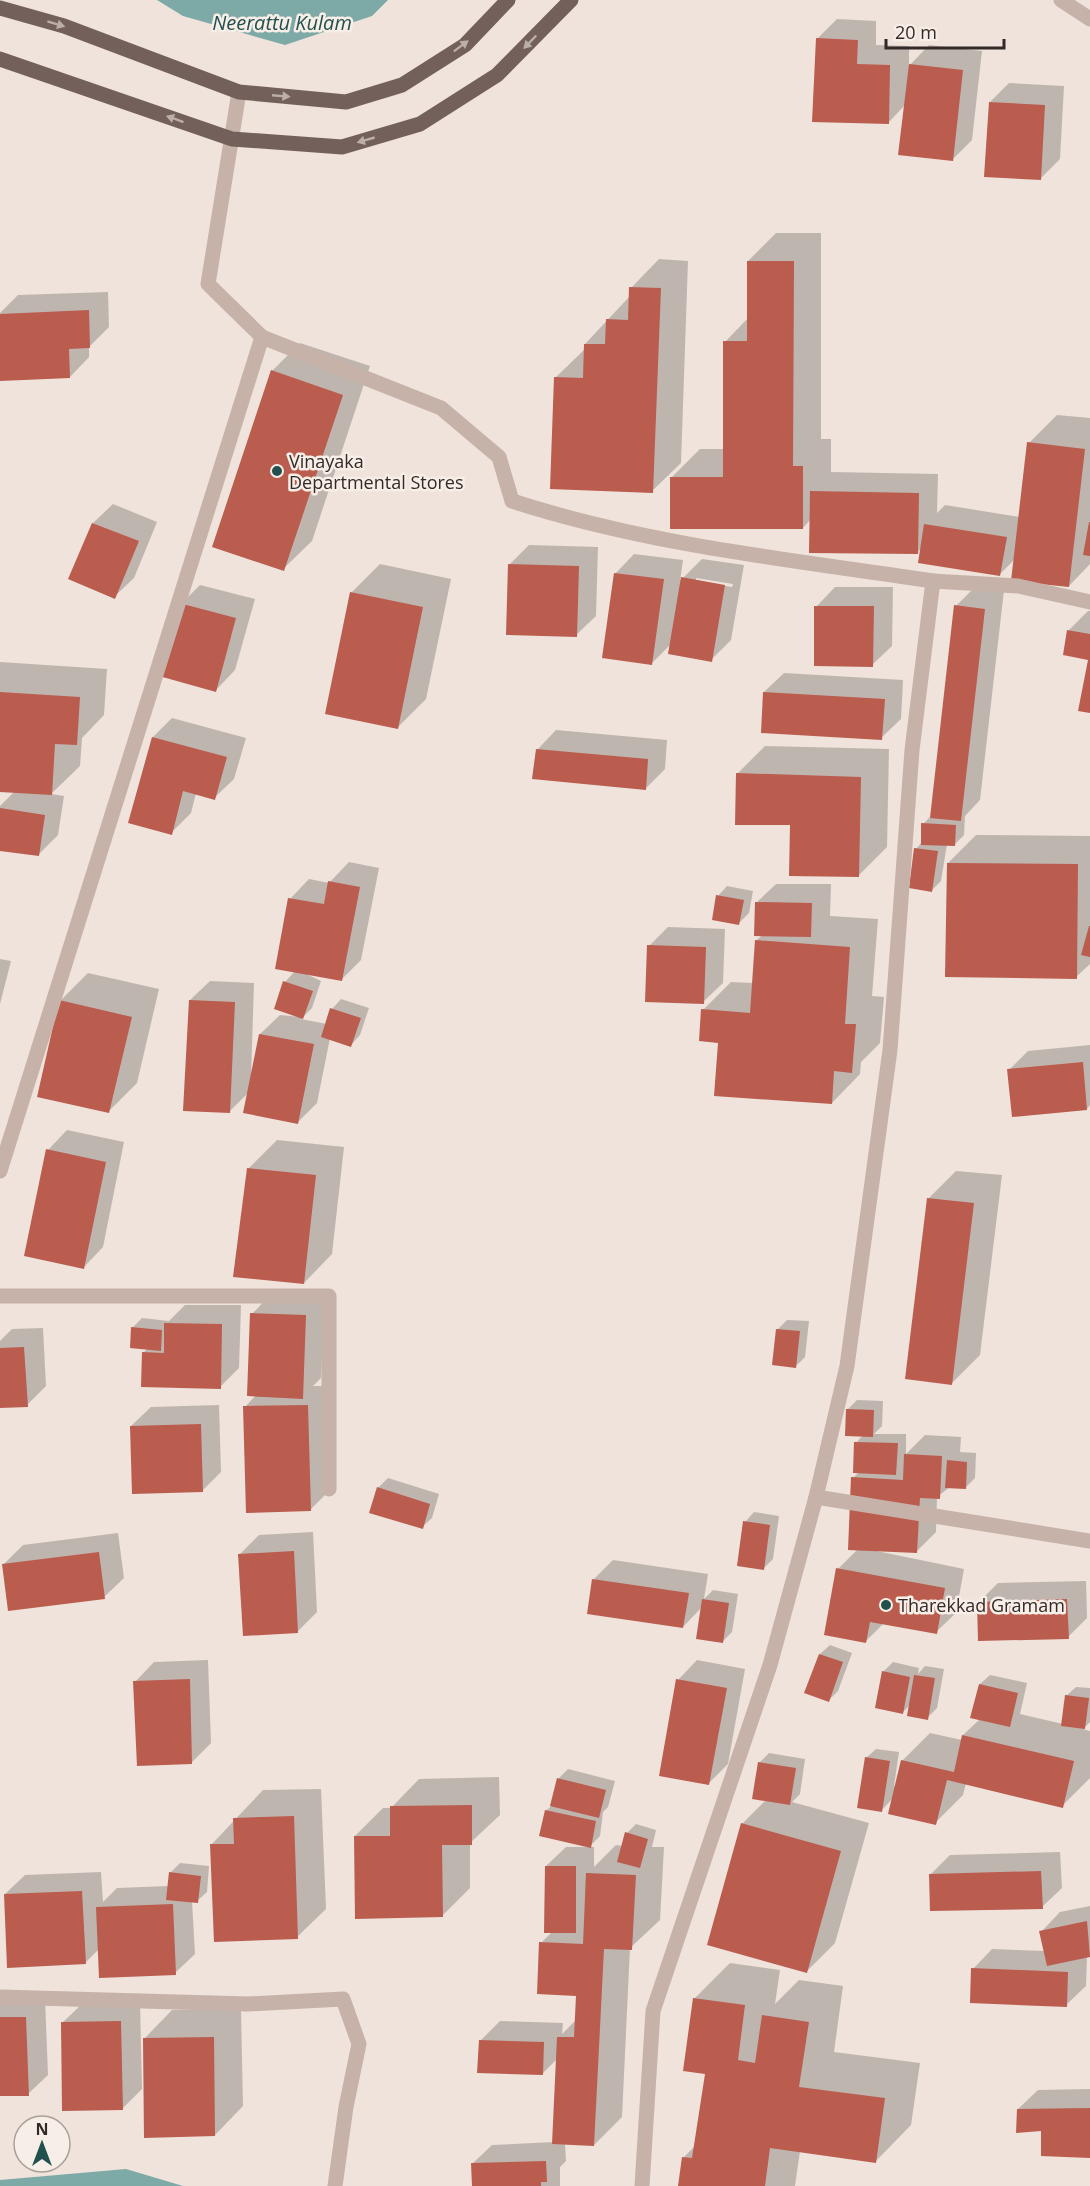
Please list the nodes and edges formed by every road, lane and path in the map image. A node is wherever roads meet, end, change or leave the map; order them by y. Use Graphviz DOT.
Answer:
graph roads {
  1 [pos="508,0"];
  2 [pos="571,0"];
  3 [pos="1061,0"];
  4 [pos="0,8"];
  5 [pos="1090,19"];
  6 [pos="0,59"];
  7 [pos="239,92"];
  8 [pos="232,139"];
  9 [pos="262,336"];
  10 [pos="933,581"];
  11 [pos="1090,602"];
  12 [pos="0,1171"];
  13 [pos="0,1296"];
  14 [pos="329,1488"];
  15 [pos="816,1497"];
  16 [pos="1090,1541"];
  17 [pos="0,1997"];
  18 [pos="335,2186"];
  19 [pos="642,2186"];
  7 -- 1 [label="main road, one-way"];
  2 -- 8 [label="main road, one-way"];
  3 -- 5 [label="street"];
  4 -- 7 [label="main road, one-way"];
  8 -- 6 [label="main road, one-way"];
  7 -- 8 [label="street"];
  8 -- 9 [label="street"];
  9 -- 10 [label="street"];
  9 -- 12 [label="street"];
  10 -- 11 [label="street"];
  10 -- 15 [label="street"];
  13 -- 14 [label="street"];
  15 -- 16 [label="street"];
  15 -- 19 [label="street"];
  17 -- 18 [label="street"];
}
